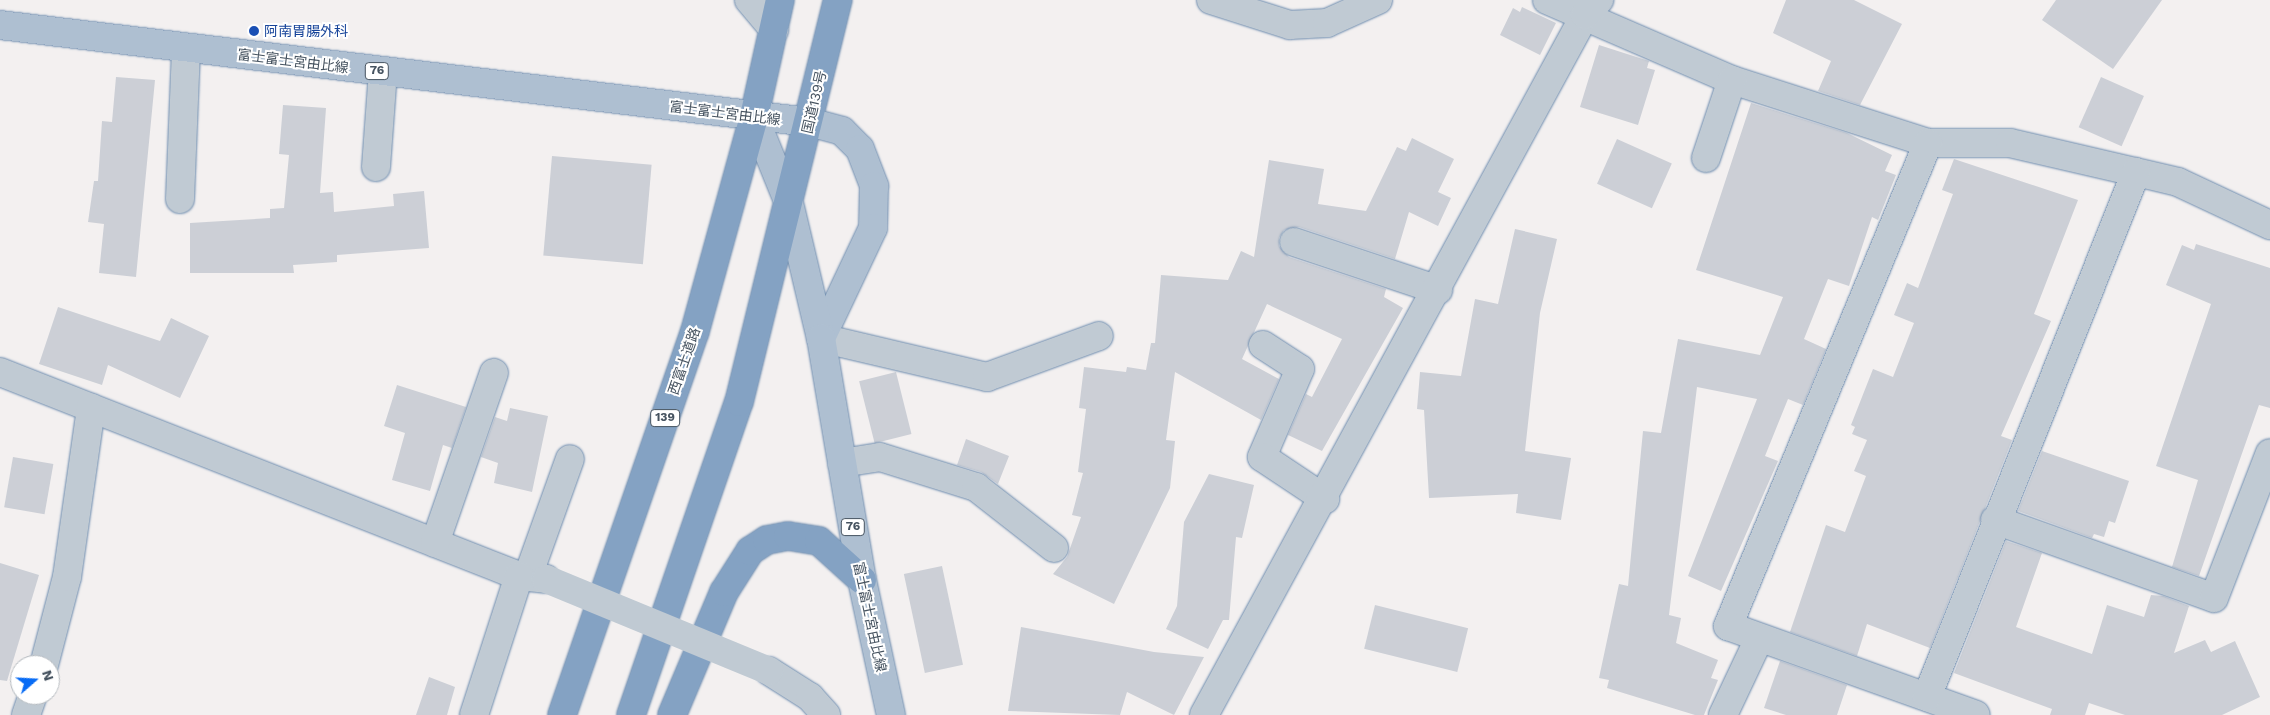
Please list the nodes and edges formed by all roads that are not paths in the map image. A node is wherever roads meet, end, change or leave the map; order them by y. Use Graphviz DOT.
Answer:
graph roads {
  1 [pos="749,0"];
  2 [pos="780,0"];
  3 [pos="838,0"];
  4 [pos="1211,0"];
  5 [pos="1547,0"];
  6 [pos="1365,3"];
  7 [pos="1592,8"];
  8 [pos="0,25"];
  9 [pos="774,30"];
  10 [pos="186,48"];
  11 [pos="382,71"];
  12 [pos="1732,80"];
  13 [pos="754,117"];
  14 [pos="809,122"];
  15 [pos="1928,143"];
  16 [pos="1706,158"];
  17 [pos="376,167"];
  18 [pos="2136,172"];
  19 [pos="180,200"];
  20 [pos="789,203"];
  21 [pos="2270,225"];
  22 [pos="1294,242"];
  23 [pos="1438,290"];
  24 [pos="1099,336"];
  25 [pos="821,338"];
  26 [pos="1263,345"];
  27 [pos="0,372"];
  28 [pos="494,373"];
  29 [pos="91,408"];
  30 [pos="2270,454"];
  31 [pos="570,459"];
  32 [pos="842,464"];
  33 [pos="1325,499"];
  34 [pos="1996,520"];
  35 [pos="435,543"];
  36 [pos="1054,548"];
  37 [pos="531,577"];
  38 [pos="862,580"];
  39 [pos="1758,639"];
  40 [pos="47,655"];
  41 [pos="1927,697"];
  42 [pos="474,715"];
  43 [pos="562,715"];
  44 [pos="631,715"];
  45 [pos="672,715"];
  46 [pos="826,715"];
  47 [pos="891,715"];
  48 [pos="1204,715"];
  49 [pos="1723,715"];
  50 [pos="1976,715"];
  1 -- 9 [label="street"];
  2 -- 9 [label="highway, 139"];
  3 -- 14 [label="highway, 国道139号"];
  4 -- 6 [label="street"];
  5 -- 7 [label="street"];
  7 -- 12 [label="street"];
  7 -- 23 [label="street"];
  8 -- 10 [label="main road, 富士富士宮由比線 / 76"];
  9 -- 13 [label="highway, 139"];
  10 -- 11 [label="main road, 富士富士宮由比線 / 76"];
  10 -- 19 [label="street"];
  11 -- 13 [label="main road, 富士富士宮由比線 / 76"];
  11 -- 17 [label="street"];
  12 -- 15 [label="street"];
  12 -- 16 [label="street"];
  13 -- 14 [label="main road, 富士富士宮由比線 / 76"];
  13 -- 20 [label="main road"];
  13 -- 43 [label="highway, 西富士道路 / 139"];
  14 -- 20 [label="highway, 国道139号"];
  14 -- 25 [label="main road, 富士富士宮由比線 / 76"];
  15 -- 18 [label="street"];
  15 -- 39 [label="street"];
  18 -- 21 [label="street"];
  18 -- 34 [label="street"];
  20 -- 25 [label="main road"];
  20 -- 44 [label="highway"];
  22 -- 23 [label="street"];
  23 -- 33 [label="street"];
  24 -- 25 [label="street"];
  25 -- 32 [label="main road, 富士富士宮由比線 / 76"];
  26 -- 33 [label="street"];
  27 -- 29 [label="street"];
  28 -- 35 [label="street"];
  29 -- 35 [label="street"];
  29 -- 40 [label="street"];
  30 -- 34 [label="street"];
  31 -- 37 [label="street"];
  32 -- 36 [label="street"];
  32 -- 38 [label="main road, 富士富士宮由比線 / 76"];
  33 -- 48 [label="street"];
  34 -- 41 [label="street"];
  35 -- 37 [label="street"];
  37 -- 42 [label="street"];
  37 -- 46 [label="street, bridge"];
  38 -- 45 [label="highway"];
  38 -- 47 [label="main road, 富士富士宮由比線 / 76"];
  39 -- 41 [label="street"];
  39 -- 49 [label="street"];
  41 -- 50 [label="street"];
}
